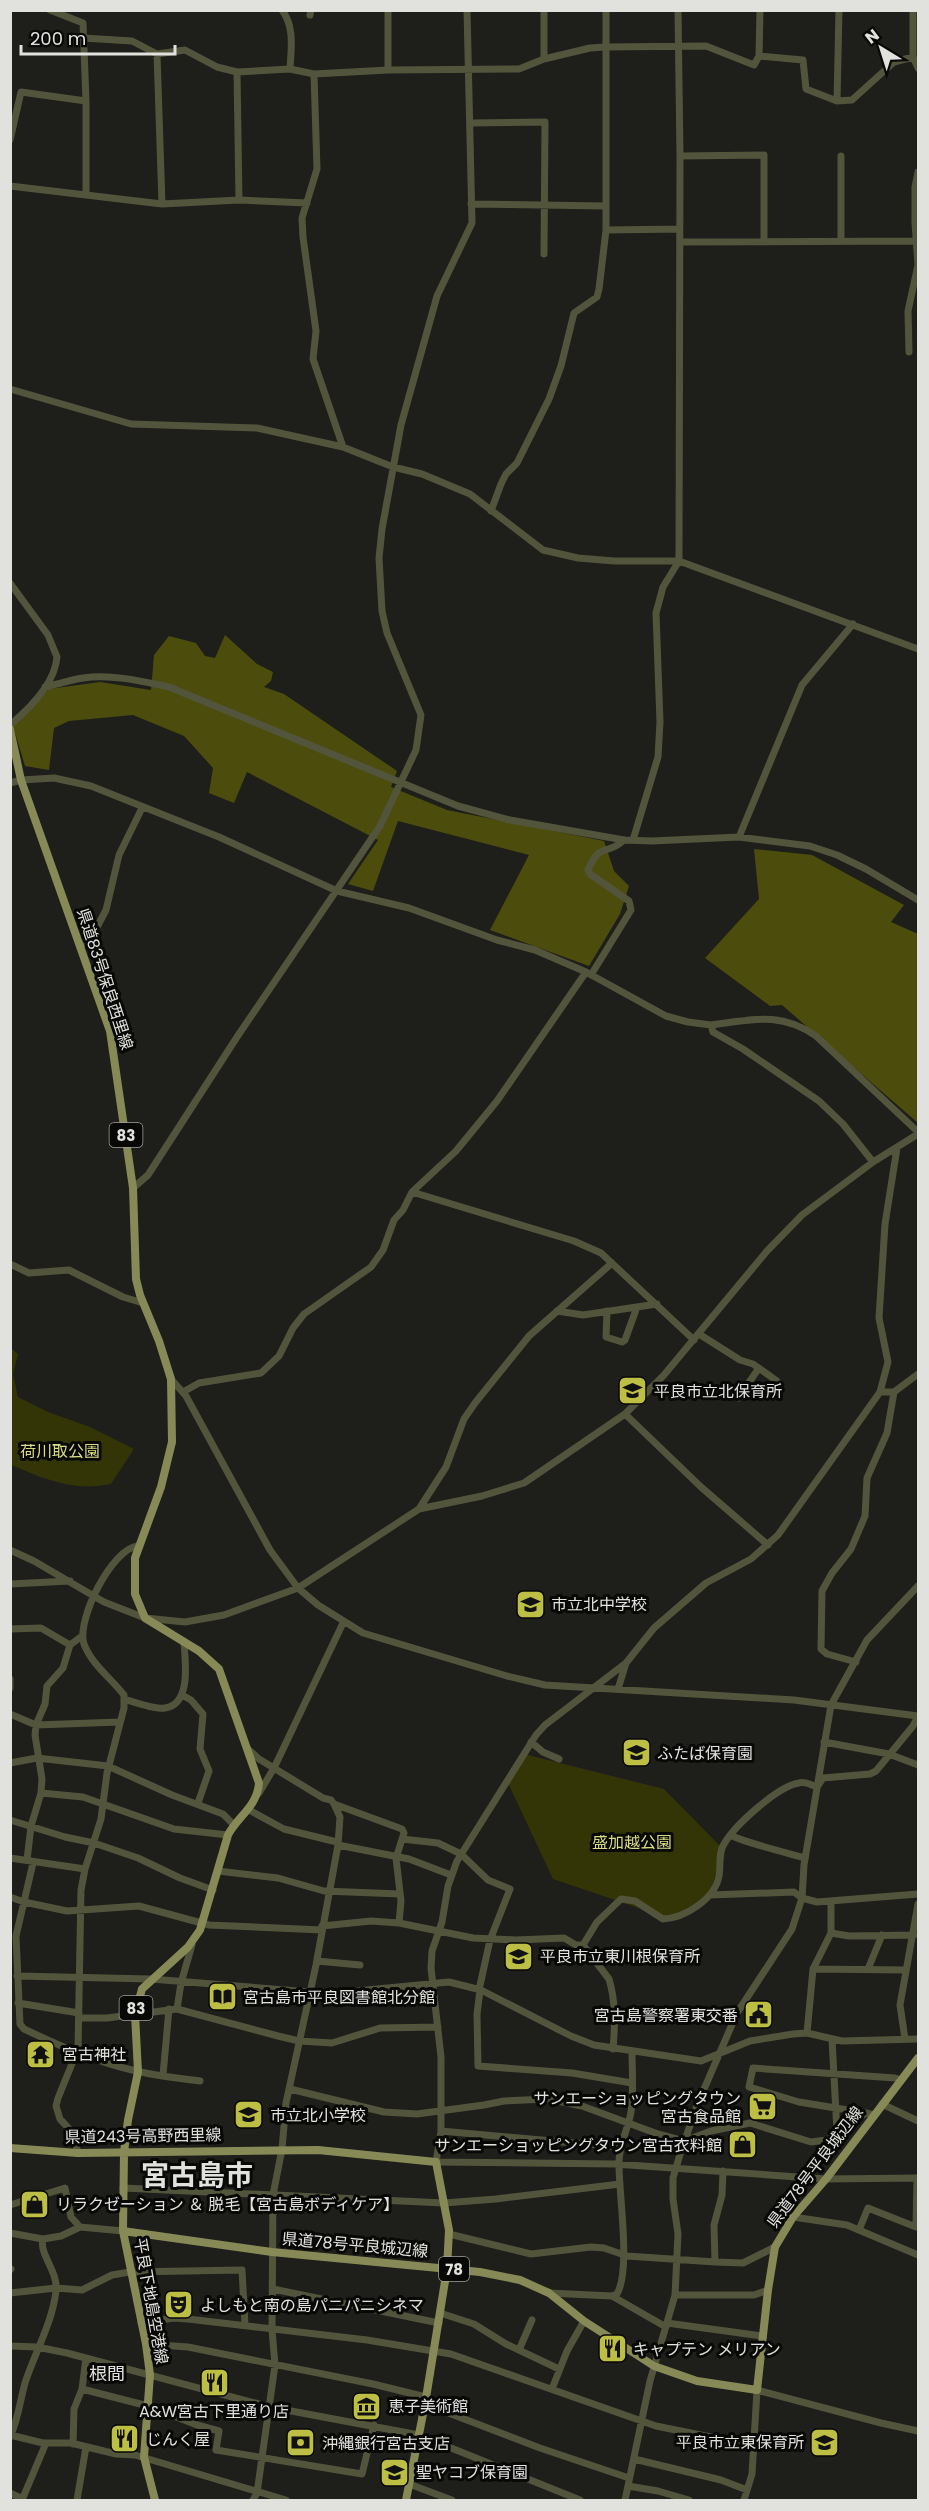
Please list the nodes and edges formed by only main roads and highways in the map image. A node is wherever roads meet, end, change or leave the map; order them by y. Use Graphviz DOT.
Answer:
graph roads {
  1 [pos="10,727"];
  2 [pos="918,2058"];
  3 [pos="10,2148"];
  4 [pos="124,2152"];
  5 [pos="123,2231"];
  6 [pos="447,2269"];
  7 [pos="155,2500"];
  8 [pos="406,2500"];
  1 -- 4 [label="main road, 県道83号保良西里線 / 83"];
  2 -- 6 [label="main road, 県道78号平良城辺線 / 78"];
  3 -- 4 [label="main road, 県道243号高野西里線"];
  4 -- 5 [label="main road"];
  4 -- 6 [label="main road, 県道243号高野西里線"];
  5 -- 6 [label="main road, 県道78号平良城辺線 / 78"];
  5 -- 7 [label="main road, 平良下地島空港線"];
  6 -- 8 [label="main road"];
}
